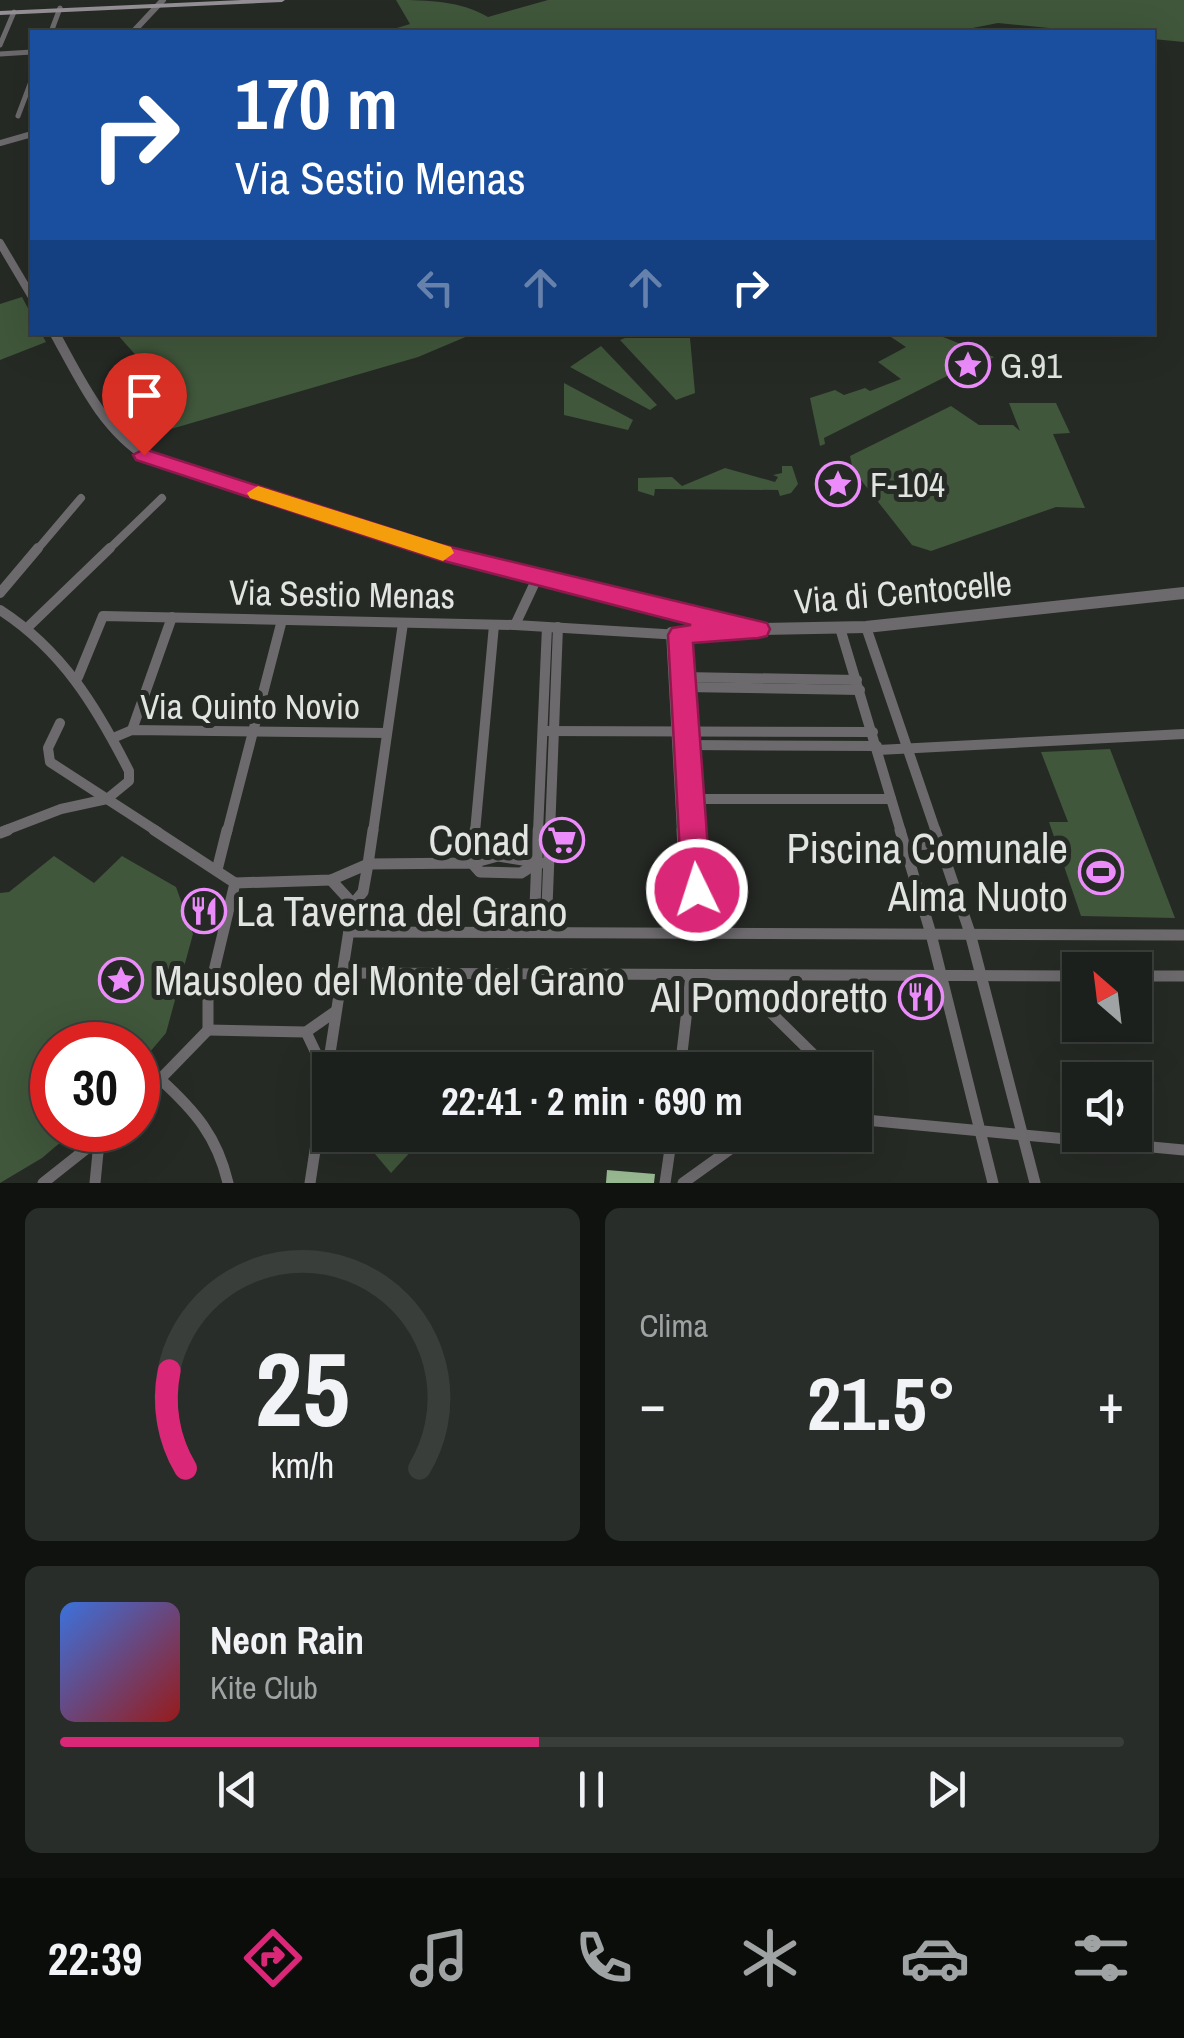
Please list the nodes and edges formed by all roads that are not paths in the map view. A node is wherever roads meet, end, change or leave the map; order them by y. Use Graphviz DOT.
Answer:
graph roads {
  1 [pos="146,0"];
  2 [pos="282,0"];
  3 [pos="94,1"];
  4 [pos="160,2"];
  5 [pos="60,8"];
  6 [pos="16,9"];
  7 [pos="1,10"];
  8 [pos="52,30"];
  9 [pos="135,30"];
  10 [pos="0,44"];
  11 [pos="30,52"];
  12 [pos="0,54"];
  13 [pos="30,84"];
  14 [pos="18,116"];
  15 [pos="30,135"];
  16 [pos="0,143"];
  17 [pos="0,243"];
  18 [pos="30,294"];
  19 [pos="56,335"];
  20 [pos="82,498"];
  21 [pos="162,498"];
  22 [pos="538,576"];
  23 [pos="0,592"];
  24 [pos="1184,593"];
  25 [pos="0,610"];
  26 [pos="172,617"];
  27 [pos="282,620"];
  28 [pos="402,623"];
  29 [pos="494,625"];
  30 [pos="515,626"];
  31 [pos="866,626"];
  32 [pos="553,627"];
  33 [pos="28,628"];
  34 [pos="840,628"];
  35 [pos="758,629"];
  36 [pos="675,634"];
  37 [pos="78,678"];
  38 [pos="683,682"];
  39 [pos="858,685"];
  40 [pos="60,723"];
  41 [pos="132,730"];
  42 [pos="549,730"];
  43 [pos="682,731"];
  44 [pos="873,732"];
  45 [pos="387,733"];
  46 [pos="253,734"];
  47 [pos="1184,734"];
  48 [pos="113,738"];
  49 [pos="688,745"];
  50 [pos="878,748"];
  51 [pos="909,748"];
  52 [pos="106,799"];
  53 [pos="686,799"];
  54 [pos="890,799"];
  55 [pos="0,833"];
  56 [pos="940,843"];
  57 [pos="906,846"];
  58 [pos="543,863"];
  59 [pos="368,864"];
  60 [pos="472,864"];
  61 [pos="218,870"];
  62 [pos="331,880"];
  63 [pos="236,882"];
  64 [pos="353,904"];
  65 [pos="350,932"];
  66 [pos="540,932"];
  67 [pos="970,933"];
  68 [pos="694,934"];
  69 [pos="931,934"];
  70 [pos="1184,935"];
  71 [pos="343,973"];
  72 [pos="941,974"];
  73 [pos="691,975"];
  74 [pos="982,975"];
  75 [pos="1062,976"];
  76 [pos="1152,976"];
  77 [pos="1184,976"];
  78 [pos="756,998"];
  79 [pos="336,1011"];
  80 [pos="208,1030"];
  81 [pos="306,1032"];
  82 [pos="318,1052"];
  83 [pos="330,1052"];
  84 [pos="682,1052"];
  85 [pos="811,1052"];
  86 [pos="160,1079"];
  87 [pos="872,1120"];
  88 [pos="982,1133"];
  89 [pos="1024,1134"];
  90 [pos="1184,1150"];
  91 [pos="85,1152"];
  92 [pos="97,1152"];
  93 [pos="315,1152"];
  94 [pos="670,1152"];
  95 [pos="726,1152"];
  96 [pos="43,1183"];
  97 [pos="95,1183"];
  98 [pos="228,1183"];
  99 [pos="310,1183"];
  100 [pos="665,1183"];
  101 [pos="682,1183"];
  102 [pos="993,1183"];
  103 [pos="1035,1183"];
  1 -- 3 [label="main road"];
  2 -- 4 [label="main road"];
  3 -- 6 [label="main road"];
  4 -- 5 [label="main road"];
  4 -- 9 [label="street"];
  5 -- 6 [label="main road"];
  5 -- 8 [label="street"];
  6 -- 7 [label="main road"];
  6 -- 10 [label="street"];
  11 -- 12 [label="street"];
  13 -- 14 [label="street"];
  15 -- 16 [label="street"];
  17 -- 18 [label="street"];
  19 -- 22 [label="street, Via di Centocelle"];
  20 -- 23 [label="street"];
  21 -- 33 [label="street"];
  22 -- 30 [label="street"];
  22 -- 35 [label="street, Via di Centocelle"];
  24 -- 31 [label="street, Via di Centocelle"];
  25 -- 33 [label="street"];
  26 -- 27 [label="street, Via Sestio Menas"];
  26 -- 37 [label="street, Via Sestio Menas"];
  26 -- 41 [label="street"];
  27 -- 28 [label="street, Via Sestio Menas"];
  27 -- 46 [label="street"];
  28 -- 29 [label="street, Via Sestio Menas"];
  28 -- 45 [label="street"];
  29 -- 30 [label="street, Via Sestio Menas"];
  29 -- 60 [label="street"];
  30 -- 32 [label="street, Via Sestio Menas"];
  31 -- 34 [label="street, Via di Centocelle"];
  31 -- 51 [label="street"];
  32 -- 36 [label="street, Via Sestio Menas"];
  32 -- 42 [label="street"];
  33 -- 37 [label="street"];
  34 -- 35 [label="street, Via di Centocelle"];
  34 -- 39 [label="street"];
  35 -- 36 [label="street, Via Sestio Menas"];
  36 -- 38 [label="street"];
  36 -- 43 [label="street"];
  37 -- 48 [label="street"];
  38 -- 39 [label="street"];
  38 -- 43 [label="street"];
  39 -- 44 [label="street"];
  40 -- 52 [label="street"];
  41 -- 46 [label="street, Via Quinto Novio"];
  41 -- 48 [label="street, Via Quinto Novio"];
  42 -- 43 [label="street"];
  42 -- 58 [label="street"];
  43 -- 44 [label="street"];
  43 -- 49 [label="street"];
  43 -- 53 [label="street"];
  44 -- 50 [label="street"];
  45 -- 46 [label="street, Via Quinto Novio"];
  45 -- 59 [label="street"];
  46 -- 61 [label="street"];
  47 -- 51 [label="street"];
  48 -- 52 [label="street"];
  49 -- 50 [label="street"];
  49 -- 53 [label="street"];
  50 -- 51 [label="street"];
  50 -- 54 [label="street"];
  51 -- 56 [label="street"];
  52 -- 55 [label="street"];
  52 -- 61 [label="street"];
  53 -- 54 [label="street"];
  53 -- 68 [label="street"];
  54 -- 57 [label="street"];
  56 -- 57 [label="street"];
  56 -- 67 [label="street"];
  57 -- 69 [label="street"];
  58 -- 60 [label="street"];
  58 -- 66 [label="street"];
  59 -- 60 [label="street"];
  59 -- 62 [label="street"];
  59 -- 64 [label="street"];
  61 -- 63 [label="street"];
  62 -- 63 [label="street"];
  62 -- 64 [label="street"];
  63 -- 80 [label="street"];
  64 -- 65 [label="street"];
  65 -- 66 [label="street"];
  65 -- 71 [label="street"];
  66 -- 68 [label="street"];
  67 -- 69 [label="street"];
  67 -- 70 [label="street"];
  67 -- 74 [label="street"];
  68 -- 69 [label="street"];
  69 -- 72 [label="street"];
  71 -- 73 [label="street"];
  71 -- 79 [label="street"];
  72 -- 73 [label="street"];
  72 -- 74 [label="street"];
  72 -- 88 [label="street"];
  73 -- 84 [label="street"];
  74 -- 75 [label="street"];
  74 -- 89 [label="street"];
  76 -- 77 [label="street"];
  78 -- 85 [label="street"];
  79 -- 81 [label="street"];
  79 -- 83 [label="street"];
  80 -- 81 [label="street"];
  80 -- 86 [label="street"];
  81 -- 82 [label="street"];
  86 -- 98 [label="street"];
  87 -- 88 [label="street"];
  88 -- 89 [label="street"];
  88 -- 102 [label="street"];
  89 -- 90 [label="street"];
  89 -- 103 [label="street"];
  91 -- 96 [label="street"];
  92 -- 97 [label="street"];
  93 -- 99 [label="street"];
  94 -- 100 [label="street"];
  95 -- 101 [label="street"];
}
